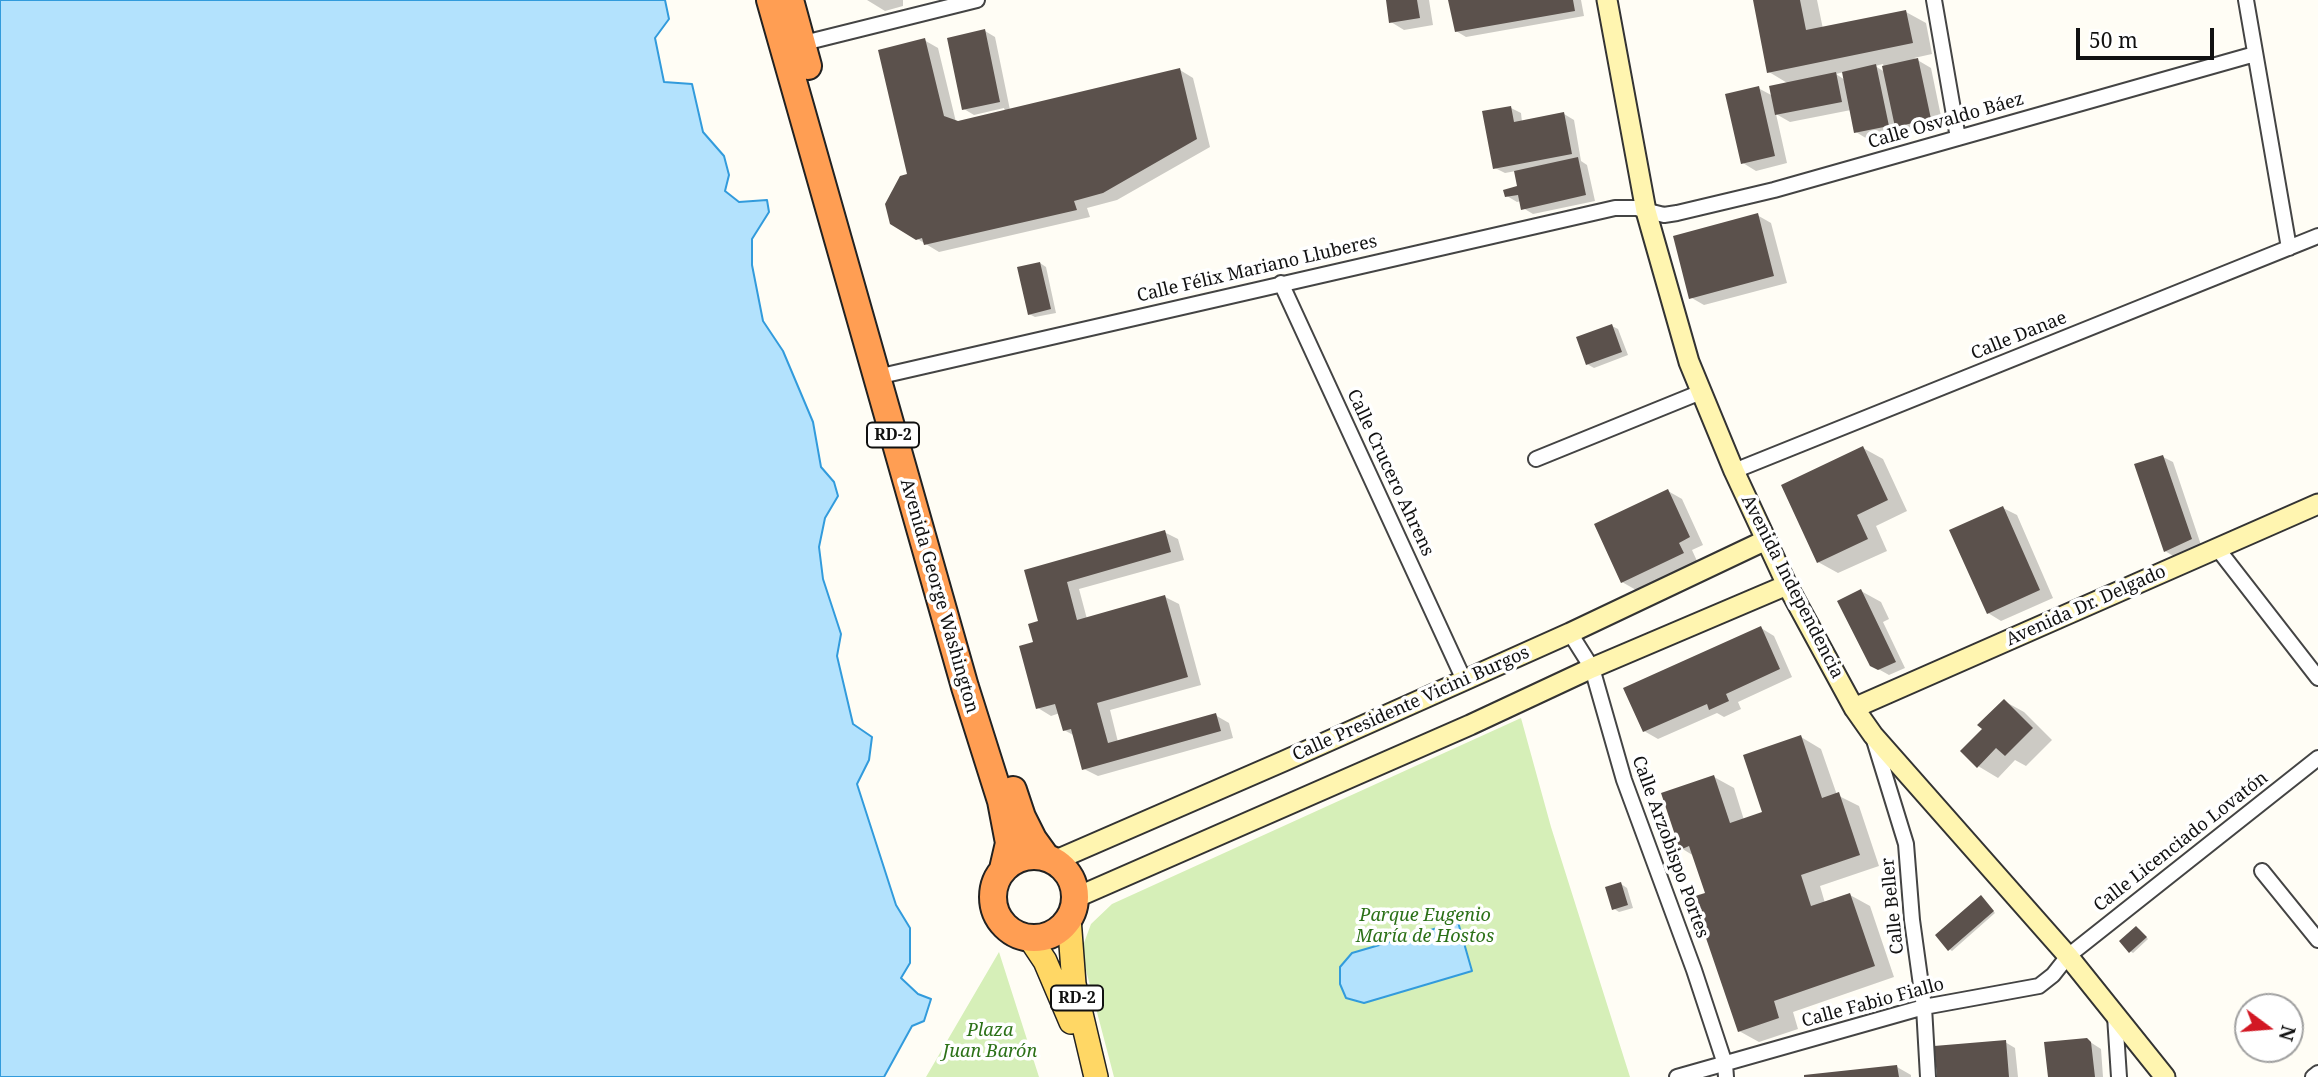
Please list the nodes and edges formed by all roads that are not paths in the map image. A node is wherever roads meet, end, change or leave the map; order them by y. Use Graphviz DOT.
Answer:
graph roads {
  1 [pos="770,0"];
  2 [pos="790,0"];
  3 [pos="976,0"];
  4 [pos="1607,0"];
  5 [pos="1934,0"];
  6 [pos="2246,0"];
  7 [pos="793,46"];
  8 [pos="2255,54"];
  9 [pos="1958,138"];
  10 [pos="1646,211"];
  11 [pos="2318,236"];
  12 [pos="2288,248"];
  13 [pos="1281,283"];
  14 [pos="884,376"];
  15 [pos="1701,392"];
  16 [pos="1536,459"];
  17 [pos="1734,471"];
  18 [pos="2318,504"];
  19 [pos="1766,540"];
  20 [pos="2217,548"];
  21 [pos="1787,584"];
  22 [pos="1570,633"];
  23 [pos="1592,668"];
  24 [pos="2318,678"];
  25 [pos="1464,680"];
  26 [pos="1854,708"];
  27 [pos="1873,736"];
  28 [pos="2318,758"];
  29 [pos="1050,859"];
  30 [pos="1003,869"];
  31 [pos="2262,871"];
  32 [pos="1072,908"];
  33 [pos="1029,937"];
  34 [pos="2318,940"];
  35 [pos="2068,956"];
  36 [pos="1924,1007"];
  37 [pos="2115,1016"];
  38 [pos="1725,1071"];
  39 [pos="2318,1073"];
  40 [pos="1094,1077"];
  41 [pos="1678,1077"];
  42 [pos="1928,1077"];
  43 [pos="2119,1077"];
  44 [pos="2165,1077"];
  45 [pos="2313,1077"];
  1 -- 7 [label="highway, Avenida George Washington / RD-2"];
  2 -- 7 [label="highway, Avenida George Washington / RD-2"];
  3 -- 7 [label="street"];
  4 -- 10 [label="main road, Avenida Independencia"];
  5 -- 9 [label="street"];
  6 -- 8 [label="street"];
  7 -- 14 [label="highway, Avenida George Washington / RD-2"];
  8 -- 9 [label="street, Calle Osvaldo Báez"];
  8 -- 12 [label="street"];
  9 -- 10 [label="street, Calle Osvaldo Báez"];
  10 -- 13 [label="street, Calle Félix Mariano Lluberes"];
  10 -- 15 [label="main road, Avenida Independencia"];
  11 -- 12 [label="street, Calle Danae"];
  12 -- 17 [label="street, Calle Danae"];
  13 -- 14 [label="street, Calle Félix Mariano Lluberes"];
  13 -- 25 [label="street, Calle Crucero Ahrens"];
  14 -- 29 [label="highway, Avenida George Washington / RD-2"];
  14 -- 30 [label="highway, Avenida George Washington / RD-2"];
  15 -- 16 [label="street"];
  15 -- 17 [label="main road, Avenida Independencia"];
  17 -- 19 [label="main road, Avenida Independencia"];
  18 -- 20 [label="main road, Avenida Dr. Delgado"];
  19 -- 21 [label="main road, Avenida Independencia"];
  19 -- 22 [label="main road, Calle Presidente Vicini Burgos"];
  20 -- 24 [label="street"];
  20 -- 26 [label="main road, Avenida Dr. Delgado"];
  21 -- 23 [label="main road"];
  21 -- 26 [label="main road, Avenida Independencia"];
  22 -- 23 [label="street, Calle Arzobispo Portes"];
  22 -- 25 [label="main road, Calle Presidente Vicini Burgos"];
  23 -- 32 [label="main road"];
  23 -- 38 [label="street, Calle Arzobispo Portes"];
  25 -- 29 [label="main road, Calle Presidente Vicini Burgos"];
  26 -- 27 [label="main road, Avenida Independencia"];
  27 -- 35 [label="main road, Avenida Independencia"];
  27 -- 36 [label="street, Calle Beller"];
  28 -- 35 [label="street, Calle Licenciado Lovatón"];
  29 -- 30 [label="highway"];
  29 -- 32 [label="highway, RD-2"];
  30 -- 33 [label="highway, RD-2"];
  31 -- 34 [label="street"];
  32 -- 33 [label="highway"];
  32 -- 40 [label="main road, RD-2"];
  33 -- 40 [label="main road, RD-2"];
  35 -- 36 [label="street, Calle Fabio Fiallo"];
  35 -- 37 [label="main road, Avenida Independencia"];
  36 -- 38 [label="street, Calle Fabio Fiallo"];
  36 -- 42 [label="street, Calle Beller"];
  37 -- 43 [label="street"];
  37 -- 44 [label="main road, Avenida Independencia"];
  38 -- 41 [label="street, Calle Fabio Fiallo"];
  39 -- 45 [label="street"];
}
